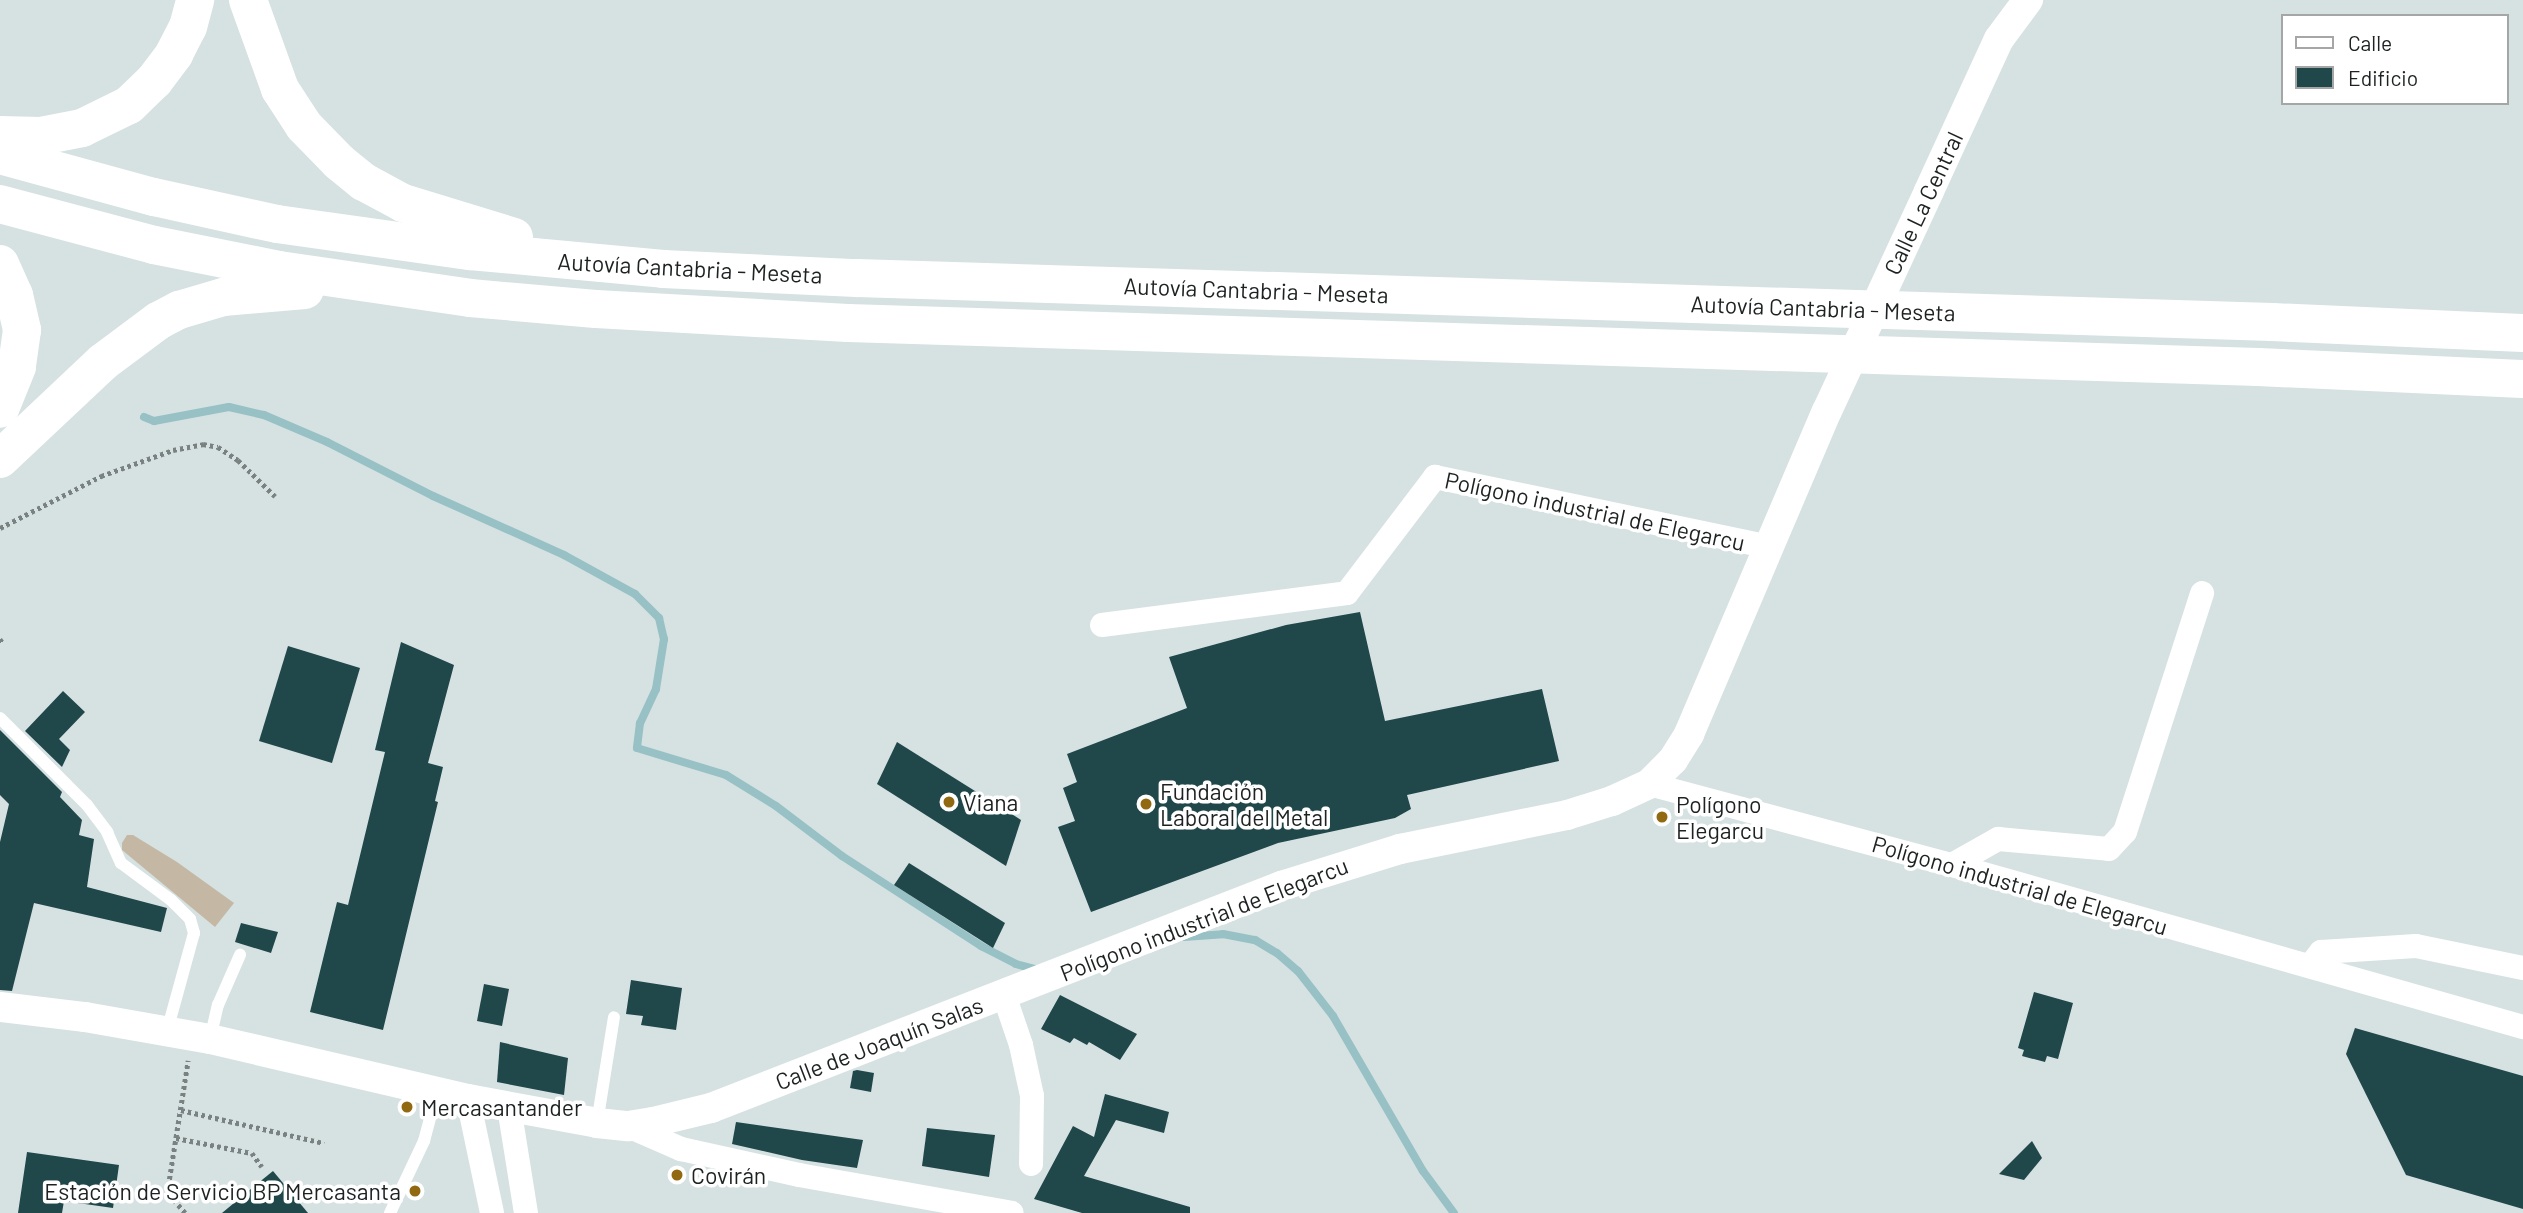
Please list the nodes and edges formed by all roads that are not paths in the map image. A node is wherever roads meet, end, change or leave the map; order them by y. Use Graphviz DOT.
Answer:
graph roads {
  1 [pos="195,0"];
  2 [pos="248,0"];
  3 [pos="2028,0"];
  4 [pos="0,135"];
  5 [pos="0,155"];
  6 [pos="0,204"];
  7 [pos="0,264"];
  8 [pos="663,269"];
  9 [pos="470,298"];
  10 [pos="2523,333"];
  11 [pos="2519,379"];
  12 [pos="0,409"];
  13 [pos="1827,411"];
  14 [pos="0,459"];
  15 [pos="1769,547"];
  16 [pos="2202,593"];
  17 [pos="1102,625"];
  18 [pos="0,718"];
  19 [pos="1649,784"];
  20 [pos="1952,865"];
  21 [pos="240,955"];
  22 [pos="2310,966"];
  23 [pos="2523,968"];
  24 [pos="1004,995"];
  25 [pos="0,1007"];
  26 [pos="614,1017"];
  27 [pos="2523,1027"];
  28 [pos="190,1035"];
  29 [pos="437,1091"];
  30 [pos="468,1099"];
  31 [pos="509,1107"];
  32 [pos="597,1123"];
  33 [pos="628,1126"];
  34 [pos="1031,1164"];
  35 [pos="390,1213"];
  36 [pos="492,1213"];
  37 [pos="526,1213"];
  38 [pos="1012,1213"];
  1 -- 4 [label="highway"];
  2 -- 8 [label="highway"];
  3 -- 13 [label="street, Calle La Central"];
  5 -- 8 [label="highway, Autovía Cantabria - Meseta"];
  6 -- 9 [label="highway, Autovía Cantabria - Meseta"];
  7 -- 12 [label="highway"];
  8 -- 10 [label="highway, Autovía Cantabria - Meseta"];
  9 -- 11 [label="highway, Autovía Cantabria - Meseta"];
  9 -- 14 [label="highway"];
  13 -- 15 [label="street, Polígono industrial de Elegarcu"];
  15 -- 17 [label="street, Polígono industrial de Elegarcu"];
  15 -- 19 [label="street, Polígono industrial de Elegarcu"];
  16 -- 20 [label="street, Polígono industrial de Elegarcu"];
  18 -- 28 [label="lane"];
  19 -- 20 [label="street, Polígono industrial de Elegarcu"];
  19 -- 24 [label="street, Polígono industrial de Elegarcu"];
  20 -- 22 [label="street, Polígono industrial de Elegarcu"];
  21 -- 28 [label="lane"];
  22 -- 23 [label="street"];
  22 -- 27 [label="street, Polígono industrial de Elegarcu"];
  24 -- 33 [label="street, Calle de Joaquín Salas"];
  24 -- 34 [label="street, Calle de Joaquín Salas"];
  25 -- 28 [label="street, Calle de Joaquín Salas"];
  26 -- 32 [label="lane"];
  28 -- 29 [label="street, Calle de Joaquín Salas"];
  29 -- 30 [label="street, Calle de Joaquín Salas"];
  29 -- 35 [label="lane"];
  30 -- 31 [label="street, Calle de Joaquín Salas"];
  30 -- 36 [label="street"];
  31 -- 32 [label="street, Calle de Joaquín Salas"];
  31 -- 37 [label="street"];
  32 -- 33 [label="street, Calle de Joaquín Salas"];
  33 -- 38 [label="street, Calle de Joaquín Salas"];
}
